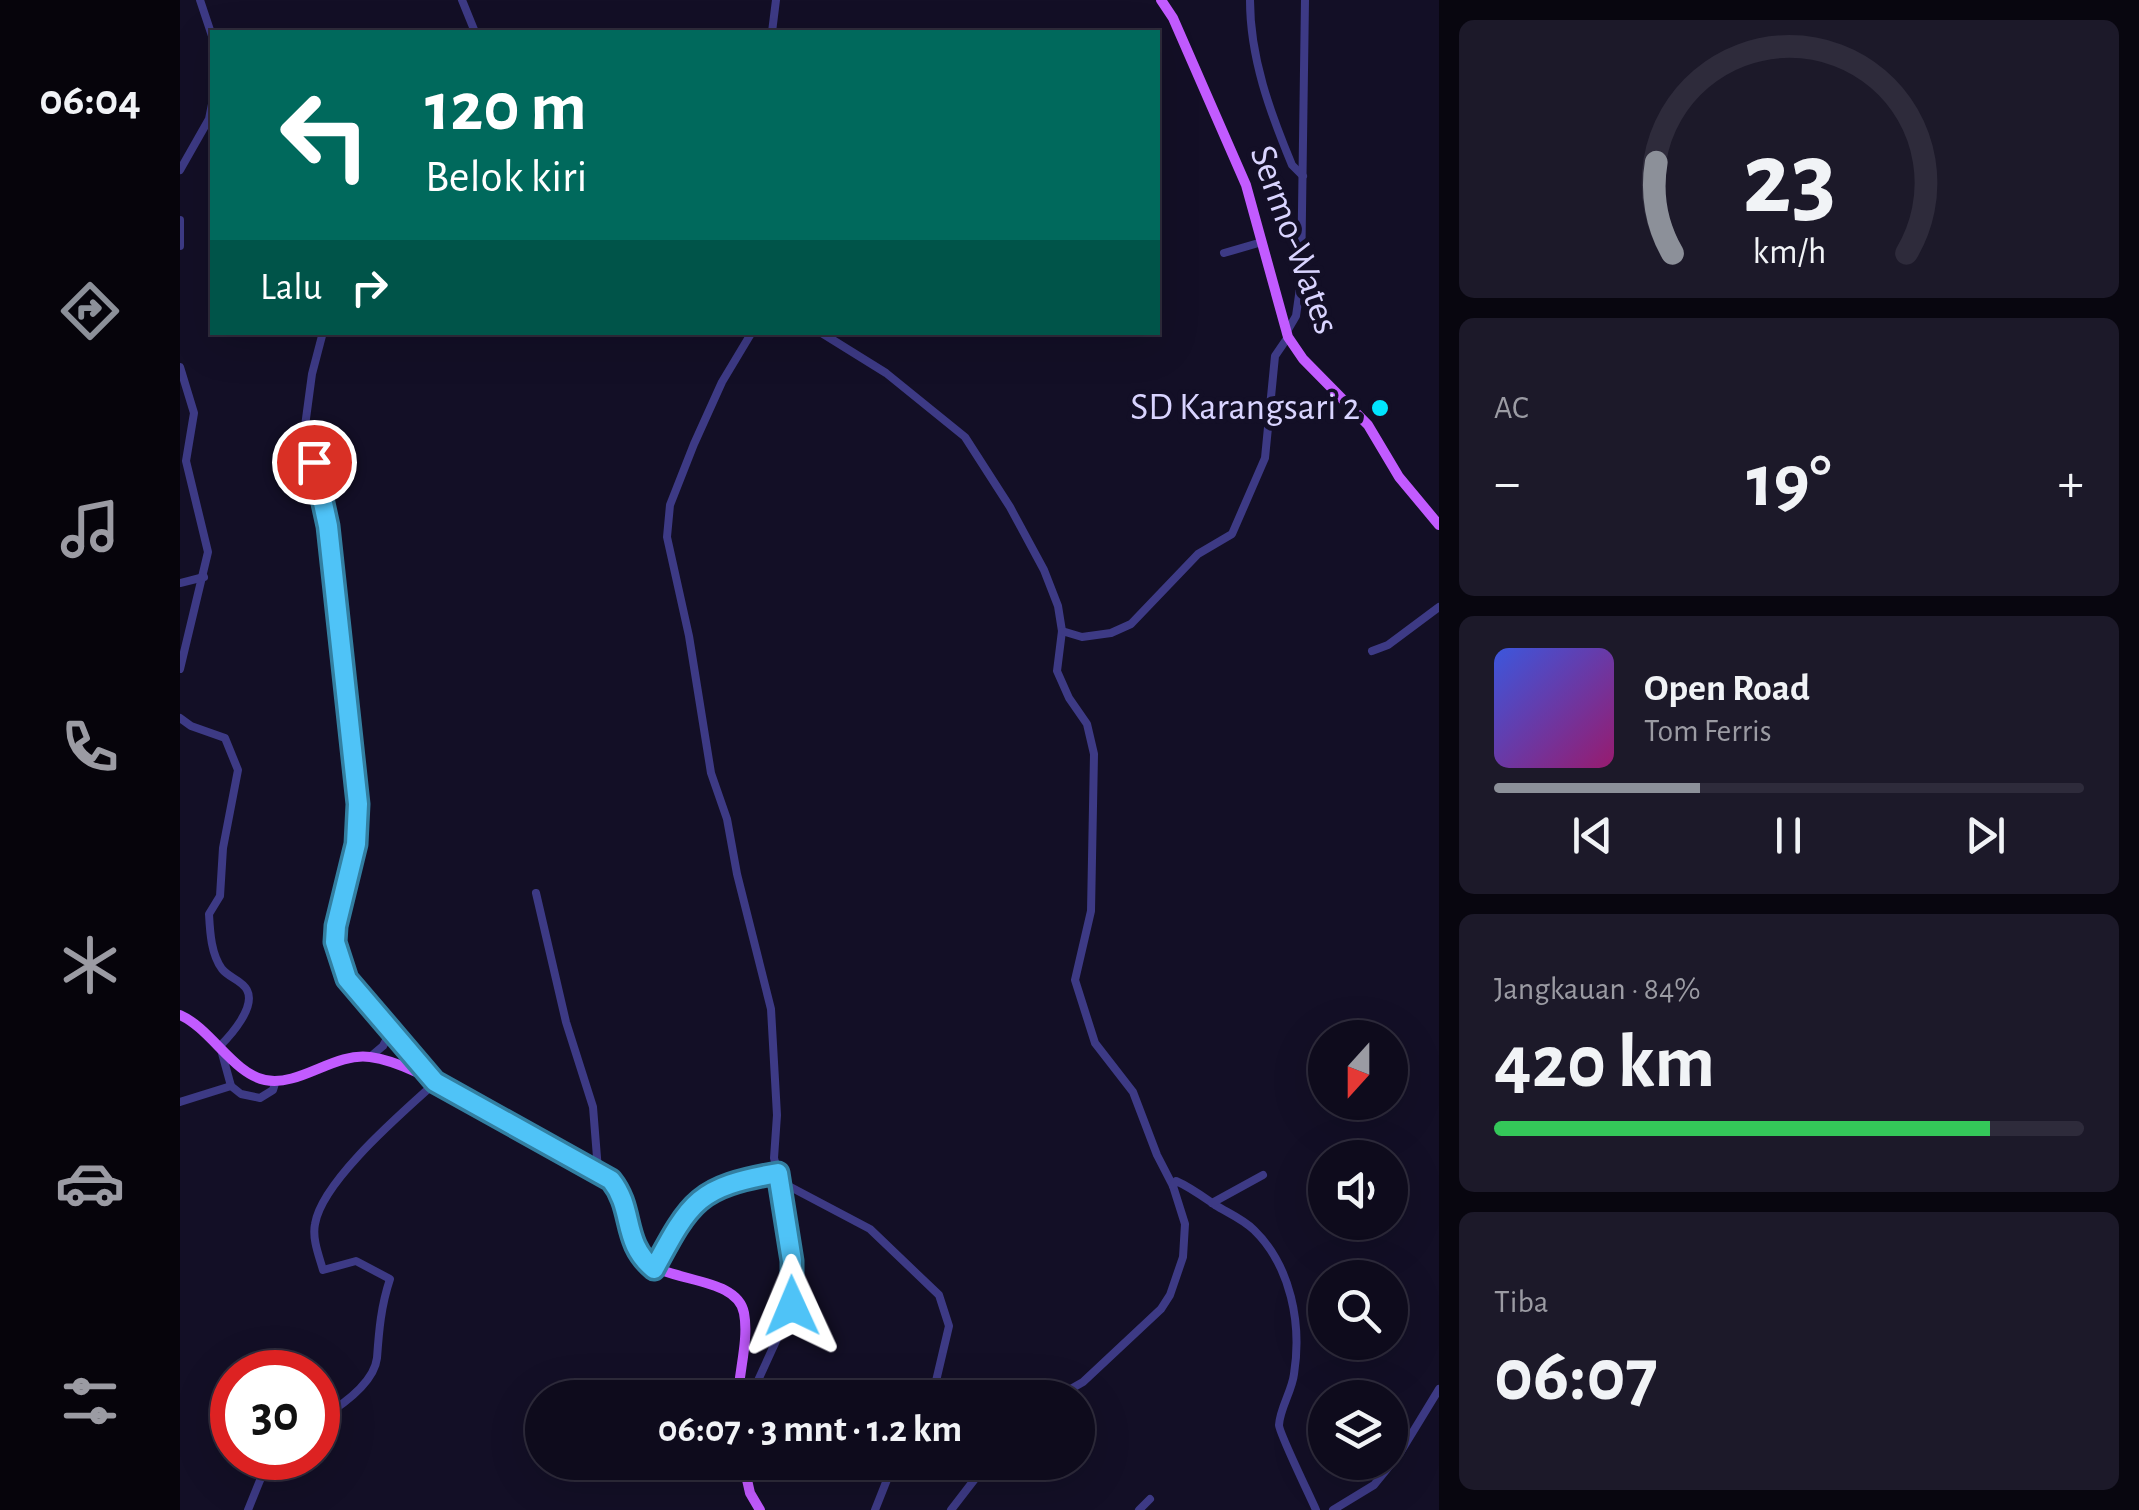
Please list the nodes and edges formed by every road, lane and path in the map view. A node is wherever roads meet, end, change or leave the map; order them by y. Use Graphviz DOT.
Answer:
graph roads {
  1 [pos="200,0"];
  2 [pos="462,0"];
  3 [pos="776,0"];
  4 [pos="1161,0"];
  5 [pos="1250,0"];
  6 [pos="1304,0"];
  7 [pos="210,30"];
  8 [pos="475,30"];
  9 [pos="772,30"];
  10 [pos="210,112"];
  11 [pos="180,170"];
  12 [pos="1302,176"];
  13 [pos="180,220"];
  14 [pos="1262,242"];
  15 [pos="180,246"];
  16 [pos="1224,252"];
  17 [pos="322,335"];
  18 [pos="750,335"];
  19 [pos="825,335"];
  20 [pos="1287,335"];
  21 [pos="180,367"];
  22 [pos="1439,525"];
  23 [pos="204,576"];
  24 [pos="180,583"];
  25 [pos="1439,607"];
  26 [pos="1062,631"];
  27 [pos="1372,651"];
  28 [pos="180,669"];
  29 [pos="180,718"];
  30 [pos="536,892"];
  31 [pos="180,1015"];
  32 [pos="391,1032"];
  33 [pos="220,1046"];
  34 [pos="370,1057"];
  35 [pos="276,1080"];
  36 [pos="435,1082"];
  37 [pos="231,1086"];
  38 [pos="180,1102"];
  39 [pos="598,1170"];
  40 [pos="1262,1175"];
  41 [pos="779,1178"];
  42 [pos="1174,1186"];
  43 [pos="1212,1202"];
  44 [pos="654,1269"];
  45 [pos="739,1380"];
  46 [pos="758,1380"];
  47 [pos="936,1380"];
  48 [pos="1085,1380"];
  49 [pos="1439,1389"];
  50 [pos="340,1407"];
  51 [pos="260,1480"];
  52 [pos="746,1480"];
  53 [pos="886,1480"];
  54 [pos="974,1480"];
  55 [pos="1150,1499"];
  56 [pos="1336,1509"];
  57 [pos="248,1510"];
  58 [pos="760,1510"];
  59 [pos="874,1510"];
  60 [pos="951,1510"];
  61 [pos="1139,1510"];
  62 [pos="1316,1510"];
  1 -- 7 [label="street"];
  2 -- 8 [label="street"];
  3 -- 9 [label="street"];
  4 -- 14 [label="main road, Sermo-Wates"];
  5 -- 12 [label="street"];
  6 -- 12 [label="street"];
  10 -- 11 [label="street"];
  12 -- 20 [label="street"];
  13 -- 15 [label="street"];
  14 -- 16 [label="street"];
  14 -- 20 [label="main road, Sermo-Wates"];
  17 -- 32 [label="street"];
  18 -- 41 [label="street"];
  19 -- 26 [label="street"];
  20 -- 22 [label="main road, Sermo-Wates"];
  20 -- 26 [label="street"];
  21 -- 23 [label="street"];
  23 -- 24 [label="street"];
  23 -- 28 [label="street"];
  25 -- 27 [label="street"];
  26 -- 42 [label="street"];
  29 -- 33 [label="street"];
  30 -- 39 [label="street"];
  31 -- 33 [label="main road"];
  32 -- 34 [label="street"];
  32 -- 36 [label="street"];
  33 -- 35 [label="main road"];
  33 -- 37 [label="street"];
  34 -- 35 [label="main road"];
  34 -- 36 [label="main road"];
  35 -- 37 [label="street"];
  36 -- 39 [label="main road"];
  36 -- 50 [label="street"];
  37 -- 38 [label="street"];
  39 -- 44 [label="main road"];
  40 -- 43 [label="street"];
  41 -- 44 [label="street"];
  41 -- 46 [label="street"];
  41 -- 47 [label="street"];
  42 -- 43 [label="street"];
  42 -- 48 [label="street"];
  43 -- 62 [label="street"];
  44 -- 45 [label="main road"];
  49 -- 56 [label="street"];
  51 -- 57 [label="street"];
  52 -- 58 [label="main road"];
  53 -- 59 [label="street"];
  54 -- 60 [label="street"];
  55 -- 61 [label="street"];
}
